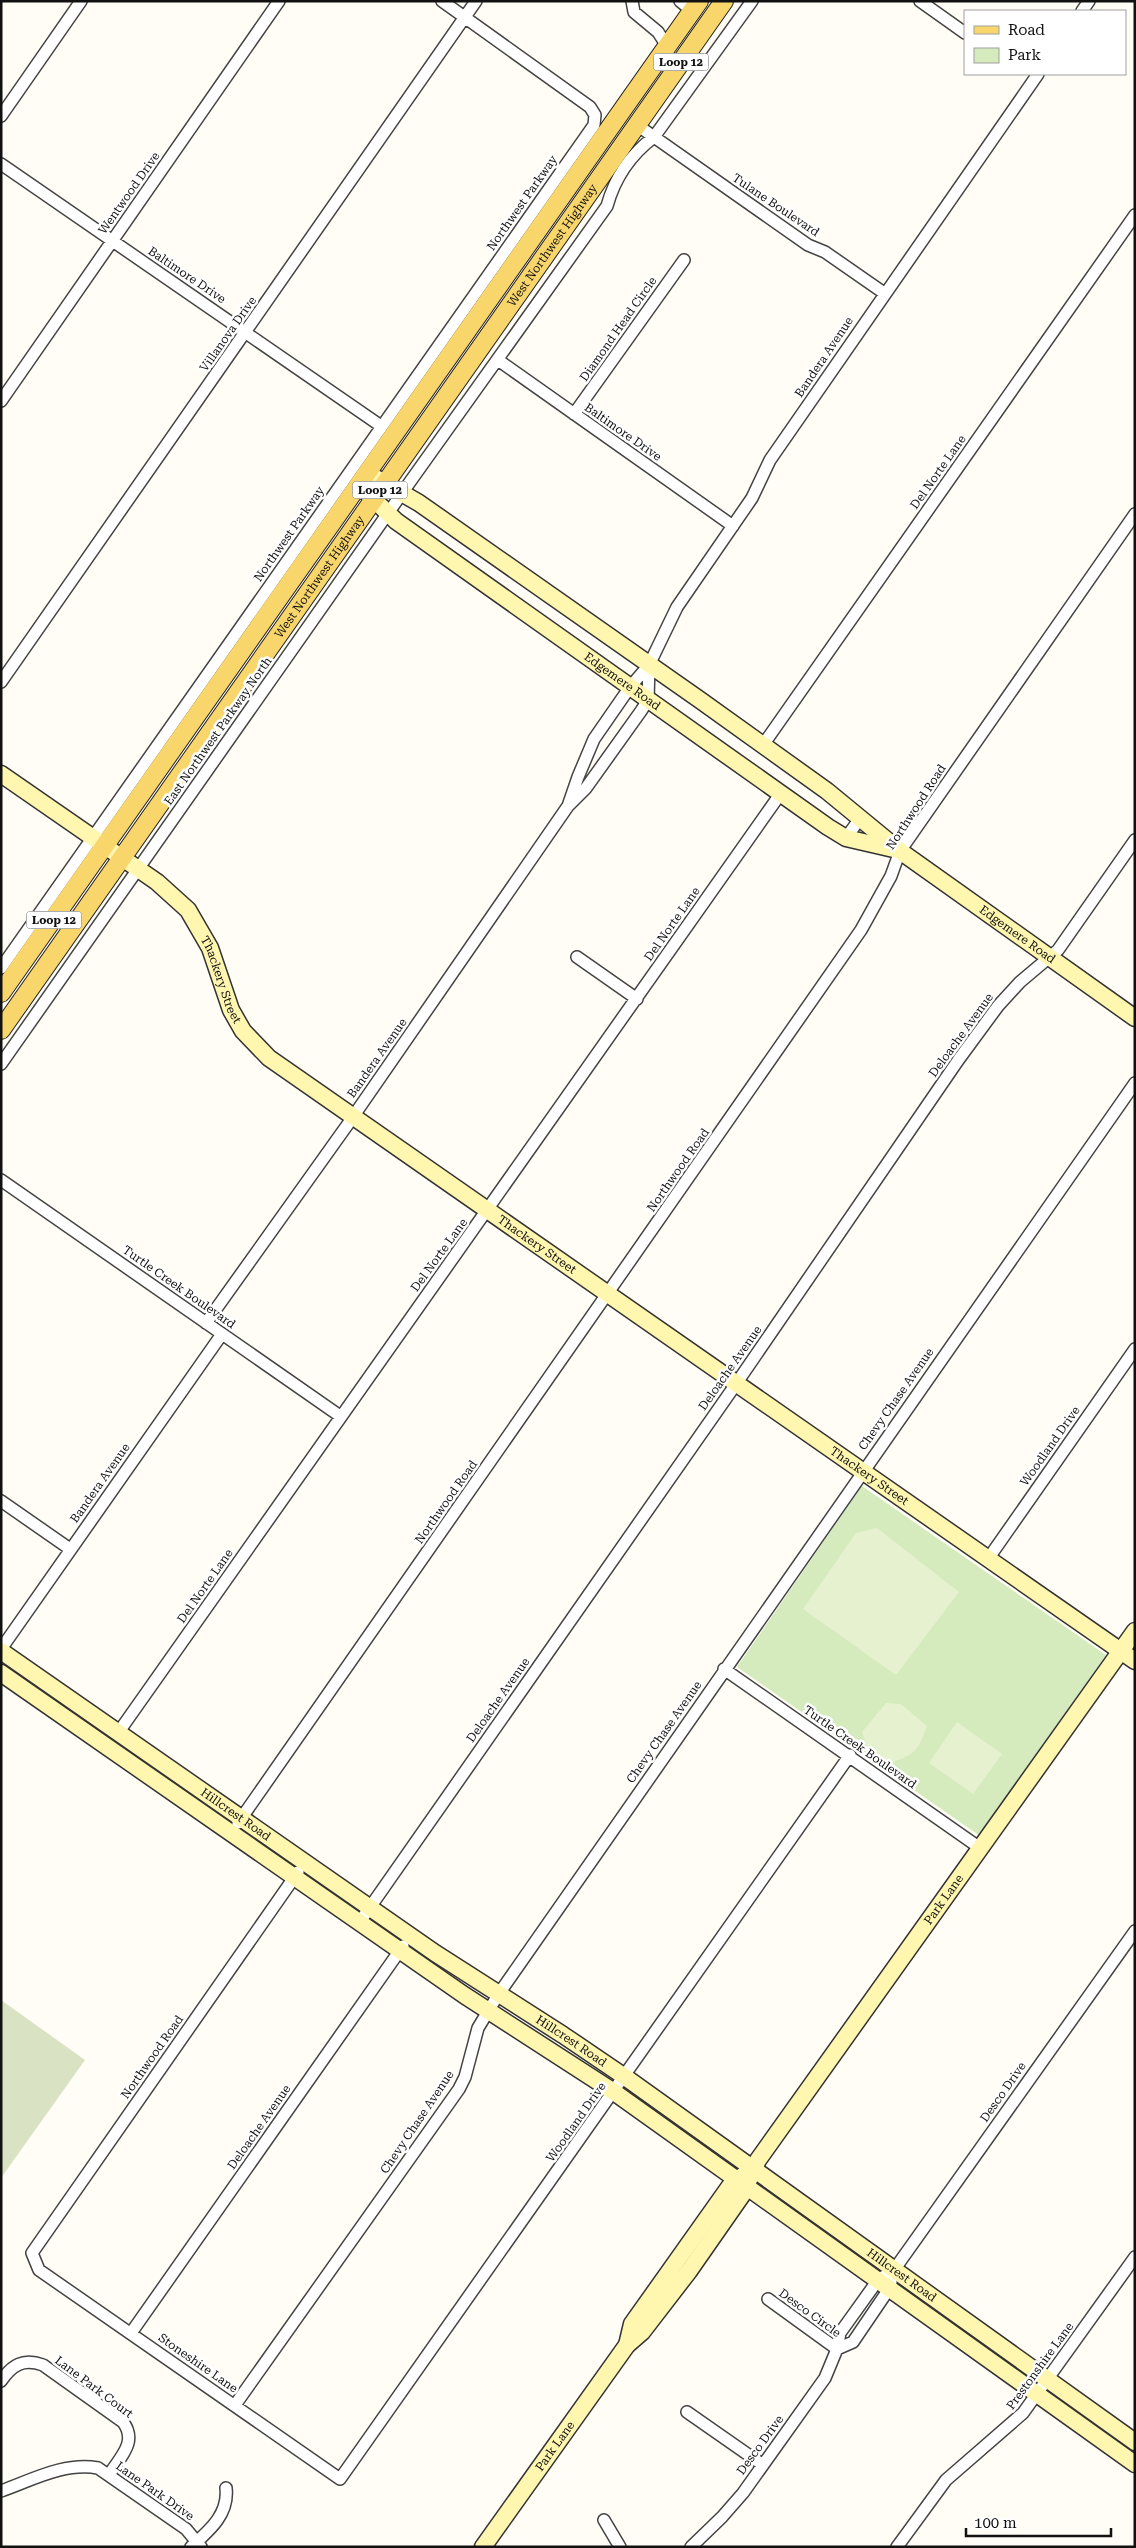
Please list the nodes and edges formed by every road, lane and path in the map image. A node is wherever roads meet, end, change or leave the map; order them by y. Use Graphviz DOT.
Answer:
graph roads {
  1 [pos="81,1"];
  2 [pos="279,1"];
  3 [pos="442,1"];
  4 [pos="476,1"];
  5 [pos="632,1"];
  6 [pos="724,1"];
  7 [pos="752,1"];
  8 [pos="920,1"];
  9 [pos="690,5"];
  10 [pos="465,18"];
  11 [pos="964,32"];
  12 [pos="667,46"];
  13 [pos="1035,77"];
  14 [pos="1,116"];
  15 [pos="638,124"];
  16 [pos="654,137"];
  17 [pos="1,164"];
  18 [pos="1135,215"];
  19 [pos="112,241"];
  20 [pos="684,260"];
  21 [pos="884,292"];
  22 [pos="246,332"];
  23 [pos="498,360"];
  24 [pos="1,401"];
  25 [pos="574,414"];
  26 [pos="381,426"];
  27 [pos="363,479"];
  28 [pos="385,482"];
  29 [pos="403,492"];
  30 [pos="373,500"];
  31 [pos="387,514"];
  32 [pos="1135,514"];
  33 [pos="732,526"];
  34 [pos="649,665"];
  35 [pos="1,682"];
  36 [pos="630,687"];
  37 [pos="648,700"];
  38 [pos="763,745"];
  39 [pos="1,774"];
  40 [pos="781,793"];
  41 [pos="568,806"];
  42 [pos="861,817"];
  43 [pos="846,838"];
  44 [pos="1135,840"];
  45 [pos="100,842"];
  46 [pos="900,851"];
  47 [pos="122,857"];
  48 [pos="139,869"];
  49 [pos="1050,956"];
  50 [pos="576,957"];
  51 [pos="1,968"];
  52 [pos="1,993"];
  53 [pos="636,999"];
  54 [pos="1135,1018"];
  55 [pos="1,1030"];
  56 [pos="1,1064"];
  57 [pos="1135,1083"];
  58 [pos="354,1115"];
  59 [pos="1,1180"];
  60 [pos="489,1210"];
  61 [pos="608,1293"];
  62 [pos="206,1323"];
  63 [pos="222,1334"];
  64 [pos="1135,1348"];
  65 [pos="736,1384"];
  66 [pos="340,1416"];
  67 [pos="863,1471"];
  68 [pos="1,1500"];
  69 [pos="70,1549"];
  70 [pos="988,1559"];
  71 [pos="1135,1631"];
  72 [pos="1,1650"];
  73 [pos="1120,1651"];
  74 [pos="1135,1661"];
  75 [pos="724,1669"];
  76 [pos="1,1673"];
  77 [pos="115,1730"];
  78 [pos="104,1745"];
  79 [pos="850,1755"];
  80 [pos="241,1818"];
  81 [pos="230,1834"];
  82 [pos="980,1848"];
  83 [pos="304,1862"];
  84 [pos="294,1878"];
  85 [pos="370,1908"];
  86 [pos="359,1923"];
  87 [pos="1135,1930"];
  88 [pos="410,1936"];
  89 [pos="400,1951"];
  90 [pos="498,1995"];
  91 [pos="488,2010"];
  92 [pos="624,2077"];
  93 [pos="614,2092"];
  94 [pos="752,2168"];
  95 [pos="741,2183"];
  96 [pos="1135,2257"];
  97 [pos="39,2270"];
  98 [pos="894,2270"];
  99 [pos="883,2284"];
  100 [pos="768,2299"];
  101 [pos="131,2333"];
  102 [pos="837,2349"];
  103 [pos="1048,2380"];
  104 [pos="1,2381"];
  105 [pos="1038,2394"];
  106 [pos="235,2405"];
  107 [pos="688,2412"];
  108 [pos="1135,2442"];
  109 [pos="1135,2464"];
  110 [pos="763,2465"];
  111 [pos="109,2475"];
  112 [pos="340,2479"];
  113 [pos="226,2488"];
  114 [pos="1,2491"];
  115 [pos="604,2520"];
  116 [pos="196,2545"];
  117 [pos="483,2547"];
  118 [pos="620,2547"];
  119 [pos="691,2547"];
  120 [pos="897,2547"];
  1 -- 14 [label="street"];
  2 -- 19 [label="street, Wentwood Drive"];
  3 -- 10 [label="street"];
  4 -- 10 [label="street, Villanova Drive"];
  5 -- 12 [label="street"];
  6 -- 15 [label="main road, West Northwest Highway / Loop 12"];
  7 -- 16 [label="street, East Northwest Parkway North"];
  8 -- 11 [label="street"];
  9 -- 12 [label="main road, West Northwest Highway / Loop 12"];
  9 -- 15 [label="main road"];
  10 -- 22 [label="street, Villanova Drive"];
  10 -- 26 [label="street, Northwest Parkway"];
  12 -- 27 [label="main road, West Northwest Highway / Loop 12"];
  13 -- 21 [label="street, Bandera Avenue"];
  15 -- 16 [label="street, Tulane Boulevard"];
  15 -- 28 [label="main road, West Northwest Highway / Loop 12"];
  16 -- 21 [label="street, Tulane Boulevard"];
  16 -- 23 [label="street, East Northwest Parkway North"];
  17 -- 19 [label="street, Baltimore Drive"];
  18 -- 38 [label="street, Del Norte Lane"];
  19 -- 22 [label="street, Baltimore Drive"];
  19 -- 24 [label="street, Wentwood Drive"];
  20 -- 25 [label="street, Diamond Head Circle"];
  21 -- 33 [label="street, Bandera Avenue"];
  22 -- 26 [label="street, Baltimore Drive"];
  22 -- 35 [label="street, Villanova Drive"];
  23 -- 25 [label="street, Baltimore Drive"];
  23 -- 29 [label="street, East Northwest Parkway North"];
  25 -- 33 [label="street, Baltimore Drive"];
  26 -- 45 [label="street, Northwest Parkway"];
  27 -- 28 [label="street, Edgemere Road"];
  27 -- 30 [label="street, Edgemere Road"];
  27 -- 45 [label="main road, West Northwest Highway / Loop 12"];
  28 -- 29 [label="street, Edgemere Road"];
  28 -- 30 [label="main road, West Northwest Highway / Loop 12"];
  29 -- 31 [label="street, East Northwest Parkway North"];
  29 -- 34 [label="street, Edgemere Road"];
  30 -- 31 [label="street, Edgemere Road"];
  30 -- 47 [label="main road, West Northwest Highway / Loop 12"];
  31 -- 36 [label="street, Edgemere Road"];
  31 -- 48 [label="street, East Northwest Parkway North"];
  32 -- 46 [label="street, Northwood Road"];
  33 -- 34 [label="street, Bandera Avenue"];
  34 -- 36 [label="street, Bandera Avenue"];
  34 -- 37 [label="street, Bandera Avenue"];
  34 -- 38 [label="street, Edgemere Road"];
  36 -- 37 [label="street, Edgemere Road"];
  36 -- 41 [label="street, Bandera Avenue"];
  37 -- 40 [label="street, Edgemere Road"];
  37 -- 41 [label="street, Bandera Avenue"];
  38 -- 42 [label="street, Edgemere Road"];
  39 -- 45 [label="street, Thackery Street"];
  40 -- 43 [label="street, Edgemere Road"];
  40 -- 53 [label="street, Del Norte Lane"];
  41 -- 58 [label="street, Bandera Avenue"];
  42 -- 43 [label="street"];
  42 -- 46 [label="street, Edgemere Road"];
  43 -- 46 [label="street, Edgemere Road"];
  44 -- 49 [label="street, Deloache Avenue"];
  45 -- 47 [label="street, Thackery Street"];
  45 -- 51 [label="street, Northwest Parkway"];
  45 -- 52 [label="main road, West Northwest Highway / Loop 12"];
  46 -- 49 [label="street, Edgemere Road"];
  46 -- 61 [label="street, Northwood Road"];
  47 -- 48 [label="street, Thackery Street"];
  47 -- 55 [label="main road, West Northwest Highway / Loop 12"];
  48 -- 56 [label="street, East Northwest Parkway North"];
  48 -- 58 [label="street, Thackery Street"];
  49 -- 54 [label="street, Edgemere Road"];
  49 -- 65 [label="street, Deloache Avenue"];
  50 -- 53 [label="street"];
  53 -- 60 [label="street, Del Norte Lane"];
  57 -- 67 [label="street, Chevy Chase Avenue"];
  58 -- 60 [label="street, Thackery Street"];
  58 -- 62 [label="street, Bandera Avenue"];
  59 -- 62 [label="street, Turtle Creek Boulevard"];
  60 -- 61 [label="street, Thackery Street"];
  60 -- 66 [label="street, Del Norte Lane"];
  61 -- 65 [label="street, Thackery Street"];
  61 -- 80 [label="street, Northwood Road"];
  62 -- 63 [label="street, Turtle Creek Boulevard"];
  63 -- 66 [label="street, Turtle Creek Boulevard"];
  63 -- 69 [label="street, Bandera Avenue"];
  64 -- 70 [label="street, Woodland Drive"];
  65 -- 67 [label="street, Thackery Street"];
  65 -- 85 [label="street, Deloache Avenue"];
  66 -- 77 [label="street, Del Norte Lane"];
  67 -- 70 [label="street, Thackery Street"];
  67 -- 75 [label="street, Chevy Chase Avenue"];
  68 -- 69 [label="street"];
  69 -- 72 [label="street, Bandera Avenue"];
  70 -- 73 [label="street, Thackery Street"];
  71 -- 73 [label="street, Park Lane"];
  72 -- 77 [label="street, Hillcrest Road"];
  73 -- 74 [label="street, Thackery Street"];
  73 -- 82 [label="street, Park Lane"];
  75 -- 79 [label="street, Turtle Creek Boulevard"];
  75 -- 90 [label="street, Chevy Chase Avenue"];
  76 -- 78 [label="street, Hillcrest Road"];
  77 -- 78 [label="street"];
  77 -- 80 [label="street, Hillcrest Road"];
  78 -- 81 [label="street, Hillcrest Road"];
  79 -- 82 [label="street, Turtle Creek Boulevard"];
  79 -- 92 [label="street, Woodland Drive"];
  80 -- 81 [label="street, Northwood Road"];
  80 -- 83 [label="street, Hillcrest Road"];
  81 -- 84 [label="street, Hillcrest Road"];
  82 -- 94 [label="street, Park Lane"];
  83 -- 84 [label="street, Northwood Road"];
  83 -- 85 [label="street, Hillcrest Road"];
  84 -- 86 [label="street, Hillcrest Road"];
  84 -- 97 [label="street, Northwood Road"];
  85 -- 86 [label="street, Deloache Avenue"];
  85 -- 88 [label="street, Hillcrest Road"];
  86 -- 89 [label="street, Hillcrest Road"];
  87 -- 98 [label="street, Desco Drive"];
  88 -- 89 [label="street, Deloache Avenue"];
  88 -- 90 [label="street, Hillcrest Road"];
  89 -- 91 [label="street, Hillcrest Road"];
  89 -- 101 [label="street, Deloache Avenue"];
  90 -- 91 [label="street, Chevy Chase Avenue"];
  90 -- 92 [label="street, Hillcrest Road"];
  91 -- 93 [label="street, Hillcrest Road"];
  91 -- 106 [label="street, Chevy Chase Avenue"];
  92 -- 93 [label="street, Woodland Drive"];
  92 -- 94 [label="street, Hillcrest Road"];
  93 -- 95 [label="street, Hillcrest Road"];
  93 -- 112 [label="street, Woodland Drive"];
  94 -- 95 [label="street, Park Lane"];
  94 -- 98 [label="street, Hillcrest Road"];
  95 -- 99 [label="street, Hillcrest Road"];
  95 -- 117 [label="street, Park Lane"];
  96 -- 103 [label="street, Prestonshire Lane"];
  97 -- 101 [label="street, Stoneshire Lane"];
  98 -- 99 [label="street, Desco Drive"];
  98 -- 103 [label="street, Hillcrest Road"];
  99 -- 102 [label="street, Desco Drive"];
  99 -- 105 [label="street, Hillcrest Road"];
  100 -- 102 [label="street, Desco Circle"];
  101 -- 106 [label="street, Stoneshire Lane"];
  102 -- 110 [label="street, Desco Drive"];
  103 -- 105 [label="street, Prestonshire Lane"];
  103 -- 108 [label="street, Hillcrest Road"];
  104 -- 111 [label="street, Lane Park Court"];
  105 -- 109 [label="street, Hillcrest Road"];
  105 -- 120 [label="street, Prestonshire Lane"];
  106 -- 112 [label="street, Stoneshire Lane"];
  107 -- 110 [label="street"];
  110 -- 119 [label="street, Desco Drive"];
  111 -- 114 [label="street, Lane Park Drive"];
  111 -- 116 [label="street, Lane Park Drive"];
  113 -- 116 [label="street"];
  115 -- 118 [label="street"];
}
